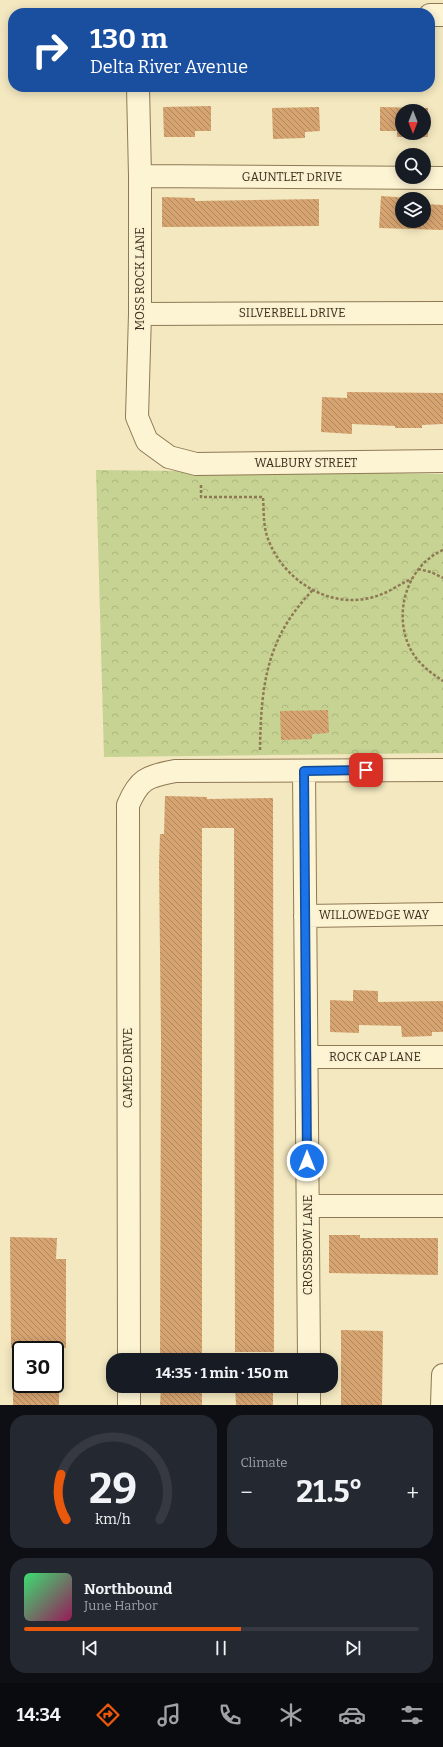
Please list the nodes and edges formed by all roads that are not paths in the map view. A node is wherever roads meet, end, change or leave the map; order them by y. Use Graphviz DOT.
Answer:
graph roads {
  1 [pos="138,92"];
  2 [pos="140,176"];
  3 [pos="443,178"];
  4 [pos="443,313"];
  5 [pos="140,314"];
  6 [pos="169,457"];
  7 [pos="443,461"];
  8 [pos="443,770"];
  9 [pos="304,771"];
  10 [pos="443,914"];
  11 [pos="305,916"];
  12 [pos="307,1057"];
  13 [pos="443,1058"];
  14 [pos="308,1206"];
  15 [pos="443,1206"];
  16 [pos="129,1353"];
  17 [pos="309,1353"];
  18 [pos="443,1375"];
  19 [pos="129,1393"];
  20 [pos="309,1393"];
  21 [pos="129,1405"];
  22 [pos="309,1405"];
  23 [pos="442,1405"];
  1 -- 2 [label="street, MOSS ROCK LANE"];
  2 -- 3 [label="street, GAUNTLET DRIVE"];
  2 -- 5 [label="street, MOSS ROCK LANE"];
  4 -- 5 [label="street, SILVERBELL DRIVE"];
  5 -- 6 [label="street, MOSS ROCK LANE"];
  6 -- 7 [label="street, WALBURY STREET"];
  8 -- 9 [label="street"];
  9 -- 11 [label="street, CROSSBOW LANE"];
  9 -- 16 [label="street, CAMEO DRIVE"];
  10 -- 11 [label="street, WILLOWEDGE WAY"];
  11 -- 12 [label="street, CROSSBOW LANE"];
  12 -- 13 [label="street, ROCK CAP LANE"];
  12 -- 14 [label="street, CROSSBOW LANE"];
  14 -- 15 [label="street"];
  14 -- 17 [label="street, CROSSBOW LANE"];
  18 -- 23 [label="street"];
  19 -- 21 [label="street"];
  20 -- 22 [label="street"];
}
